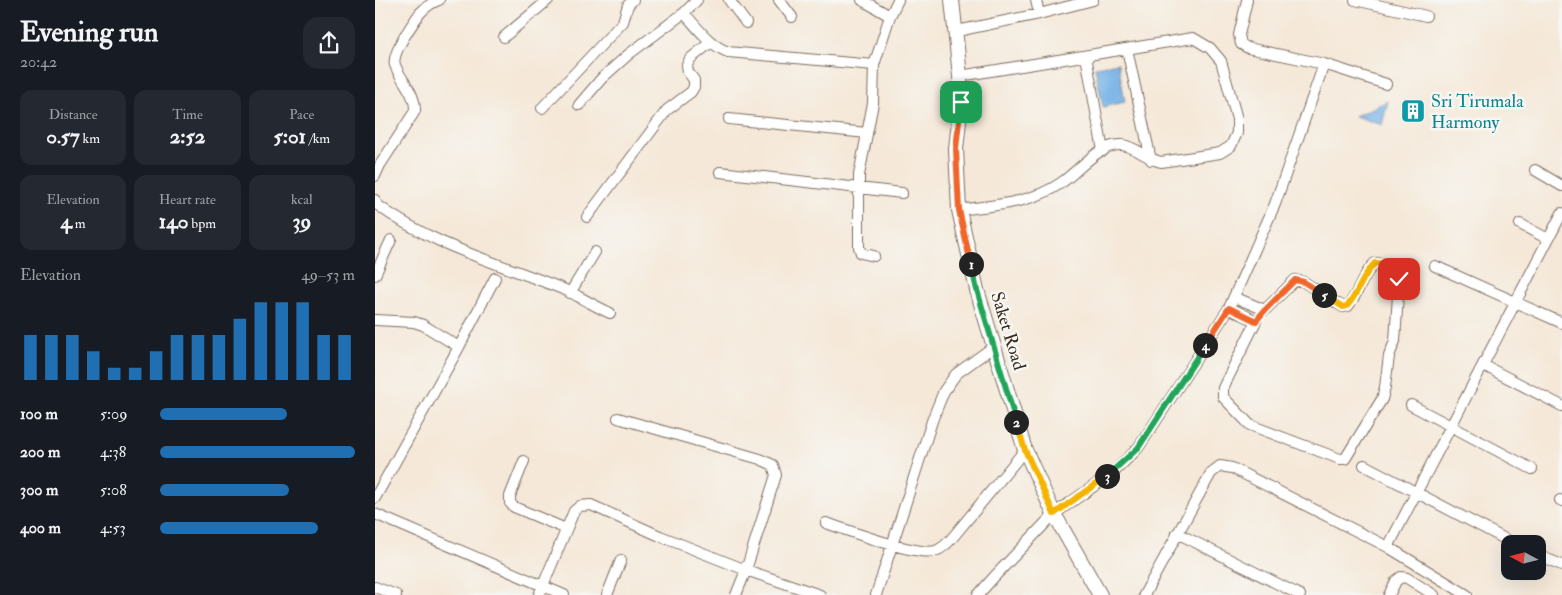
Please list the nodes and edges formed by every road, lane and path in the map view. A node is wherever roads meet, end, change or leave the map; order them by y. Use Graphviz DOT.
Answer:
graph roads {
  1 [pos="439,0"];
  2 [pos="548,0"];
  3 [pos="633,0"];
  4 [pos="729,0"];
  5 [pos="779,0"];
  6 [pos="862,0"];
  7 [pos="898,0"];
  8 [pos="952,0"];
  9 [pos="1036,0"];
  10 [pos="1093,0"];
  11 [pos="1247,0"];
  12 [pos="1355,0"];
  13 [pos="689,5"];
  14 [pos="1039,14"];
  15 [pos="891,16"];
  16 [pos="1427,16"];
  17 [pos="792,17"];
  18 [pos="747,23"];
  19 [pos="957,31"];
  20 [pos="504,37"];
  21 [pos="711,42"];
  22 [pos="1127,49"];
  23 [pos="1086,56"];
  24 [pos="1324,64"];
  25 [pos="874,66"];
  26 [pos="960,76"];
  27 [pos="1386,84"];
  28 [pos="579,105"];
  29 [pos="542,108"];
  30 [pos="729,119"];
  31 [pos="867,133"];
  32 [pos="1103,151"];
  33 [pos="1151,160"];
  34 [pos="1535,170"];
  35 [pos="720,172"];
  36 [pos="375,176"];
  37 [pos="1562,186"];
  38 [pos="859,188"];
  39 [pos="902,193"];
  40 [pos="375,200"];
  41 [pos="959,210"];
  42 [pos="1562,213"];
  43 [pos="587,218"];
  44 [pos="1520,224"];
  45 [pos="1548,239"];
  46 [pos="391,240"];
  47 [pos="595,252"];
  48 [pos="875,256"];
  49 [pos="1435,266"];
  50 [pos="375,275"];
  51 [pos="495,278"];
  52 [pos="570,292"];
  53 [pos="1234,296"];
  54 [pos="1516,302"];
  55 [pos="1229,308"];
  56 [pos="1265,310"];
  57 [pos="610,314"];
  58 [pos="375,320"];
  59 [pos="1256,321"];
  60 [pos="1562,324"];
  61 [pos="459,347"];
  62 [pos="993,347"];
  63 [pos="1483,364"];
  64 [pos="1411,405"];
  65 [pos="1562,406"];
  66 [pos="618,418"];
  67 [pos="1450,427"];
  68 [pos="1025,450"];
  69 [pos="524,461"];
  70 [pos="1364,465"];
  71 [pos="1532,469"];
  72 [pos="1416,492"];
  73 [pos="375,498"];
  74 [pos="375,514"];
  75 [pos="1054,514"];
  76 [pos="825,523"];
  77 [pos="566,529"];
  78 [pos="1177,533"];
  79 [pos="1501,537"];
  80 [pos="893,544"];
  81 [pos="1388,547"];
  82 [pos="1546,559"];
  83 [pos="621,560"];
  84 [pos="1562,565"];
  85 [pos="746,570"];
  86 [pos="375,586"];
  87 [pos="541,591"];
  88 [pos="396,595"];
  89 [pos="564,595"];
  90 [pos="607,595"];
  91 [pos="736,595"];
  92 [pos="821,595"];
  93 [pos="876,595"];
  94 [pos="978,595"];
  95 [pos="1100,595"];
  96 [pos="1144,595"];
  97 [pos="1300,595"];
  98 [pos="1389,595"];
  99 [pos="1434,595"];
  100 [pos="1467,595"];
  1 -- 36 [label="street"];
  2 -- 20 [label="street"];
  3 -- 29 [label="street"];
  4 -- 18 [label="street"];
  5 -- 17 [label="street"];
  6 -- 15 [label="street"];
  7 -- 15 [label="street"];
  8 -- 19 [label="street, Saket Road"];
  9 -- 14 [label="street"];
  10 -- 14 [label="street"];
  11 -- 24 [label="street"];
  12 -- 16 [label="street"];
  13 -- 21 [label="street"];
  13 -- 28 [label="street"];
  14 -- 19 [label="street"];
  15 -- 25 [label="street"];
  19 -- 26 [label="street, Saket Road"];
  21 -- 25 [label="street"];
  21 -- 43 [label="street"];
  22 -- 23 [label="street"];
  22 -- 33 [label="street"];
  22 -- 33 [label="street"];
  23 -- 26 [label="street"];
  23 -- 32 [label="street"];
  24 -- 27 [label="street"];
  24 -- 53 [label="street"];
  25 -- 31 [label="street"];
  26 -- 41 [label="street, Saket Road"];
  30 -- 31 [label="street"];
  31 -- 38 [label="street"];
  32 -- 33 [label="street"];
  32 -- 41 [label="street"];
  34 -- 37 [label="street"];
  35 -- 38 [label="street"];
  38 -- 39 [label="street"];
  38 -- 48 [label="street"];
  40 -- 52 [label="street"];
  41 -- 62 [label="street, Saket Road"];
  42 -- 45 [label="street"];
  44 -- 45 [label="street"];
  45 -- 54 [label="street"];
  46 -- 50 [label="street"];
  47 -- 52 [label="street"];
  49 -- 54 [label="street"];
  51 -- 61 [label="street"];
  52 -- 57 [label="street"];
  53 -- 55 [label="street"];
  53 -- 56 [label="street"];
  54 -- 60 [label="street"];
  54 -- 63 [label="street"];
  55 -- 59 [label="street"];
  55 -- 75 [label="street"];
  56 -- 59 [label="street"];
  56 -- 59 [label="street"];
  58 -- 61 [label="street"];
  61 -- 73 [label="street"];
  62 -- 68 [label="street, Saket Road"];
  62 -- 80 [label="street"];
  63 -- 65 [label="street"];
  63 -- 67 [label="street"];
  64 -- 67 [label="street"];
  66 -- 85 [label="street"];
  67 -- 71 [label="street"];
  67 -- 72 [label="street"];
  68 -- 75 [label="street, Saket Road"];
  68 -- 80 [label="street"];
  69 -- 77 [label="street"];
  70 -- 72 [label="street"];
  72 -- 79 [label="street"];
  72 -- 81 [label="street"];
  74 -- 87 [label="street"];
  75 -- 94 [label="street"];
  75 -- 95 [label="street, Saket Road"];
  76 -- 80 [label="street"];
  77 -- 85 [label="street"];
  77 -- 87 [label="street"];
  78 -- 81 [label="street"];
  78 -- 96 [label="street"];
  78 -- 97 [label="street"];
  80 -- 93 [label="street"];
  81 -- 100 [label="street"];
  82 -- 84 [label="street"];
  83 -- 90 [label="street"];
  85 -- 91 [label="street"];
  85 -- 92 [label="street"];
  86 -- 88 [label="street"];
  87 -- 89 [label="street"];
  98 -- 99 [label="street"];
}
